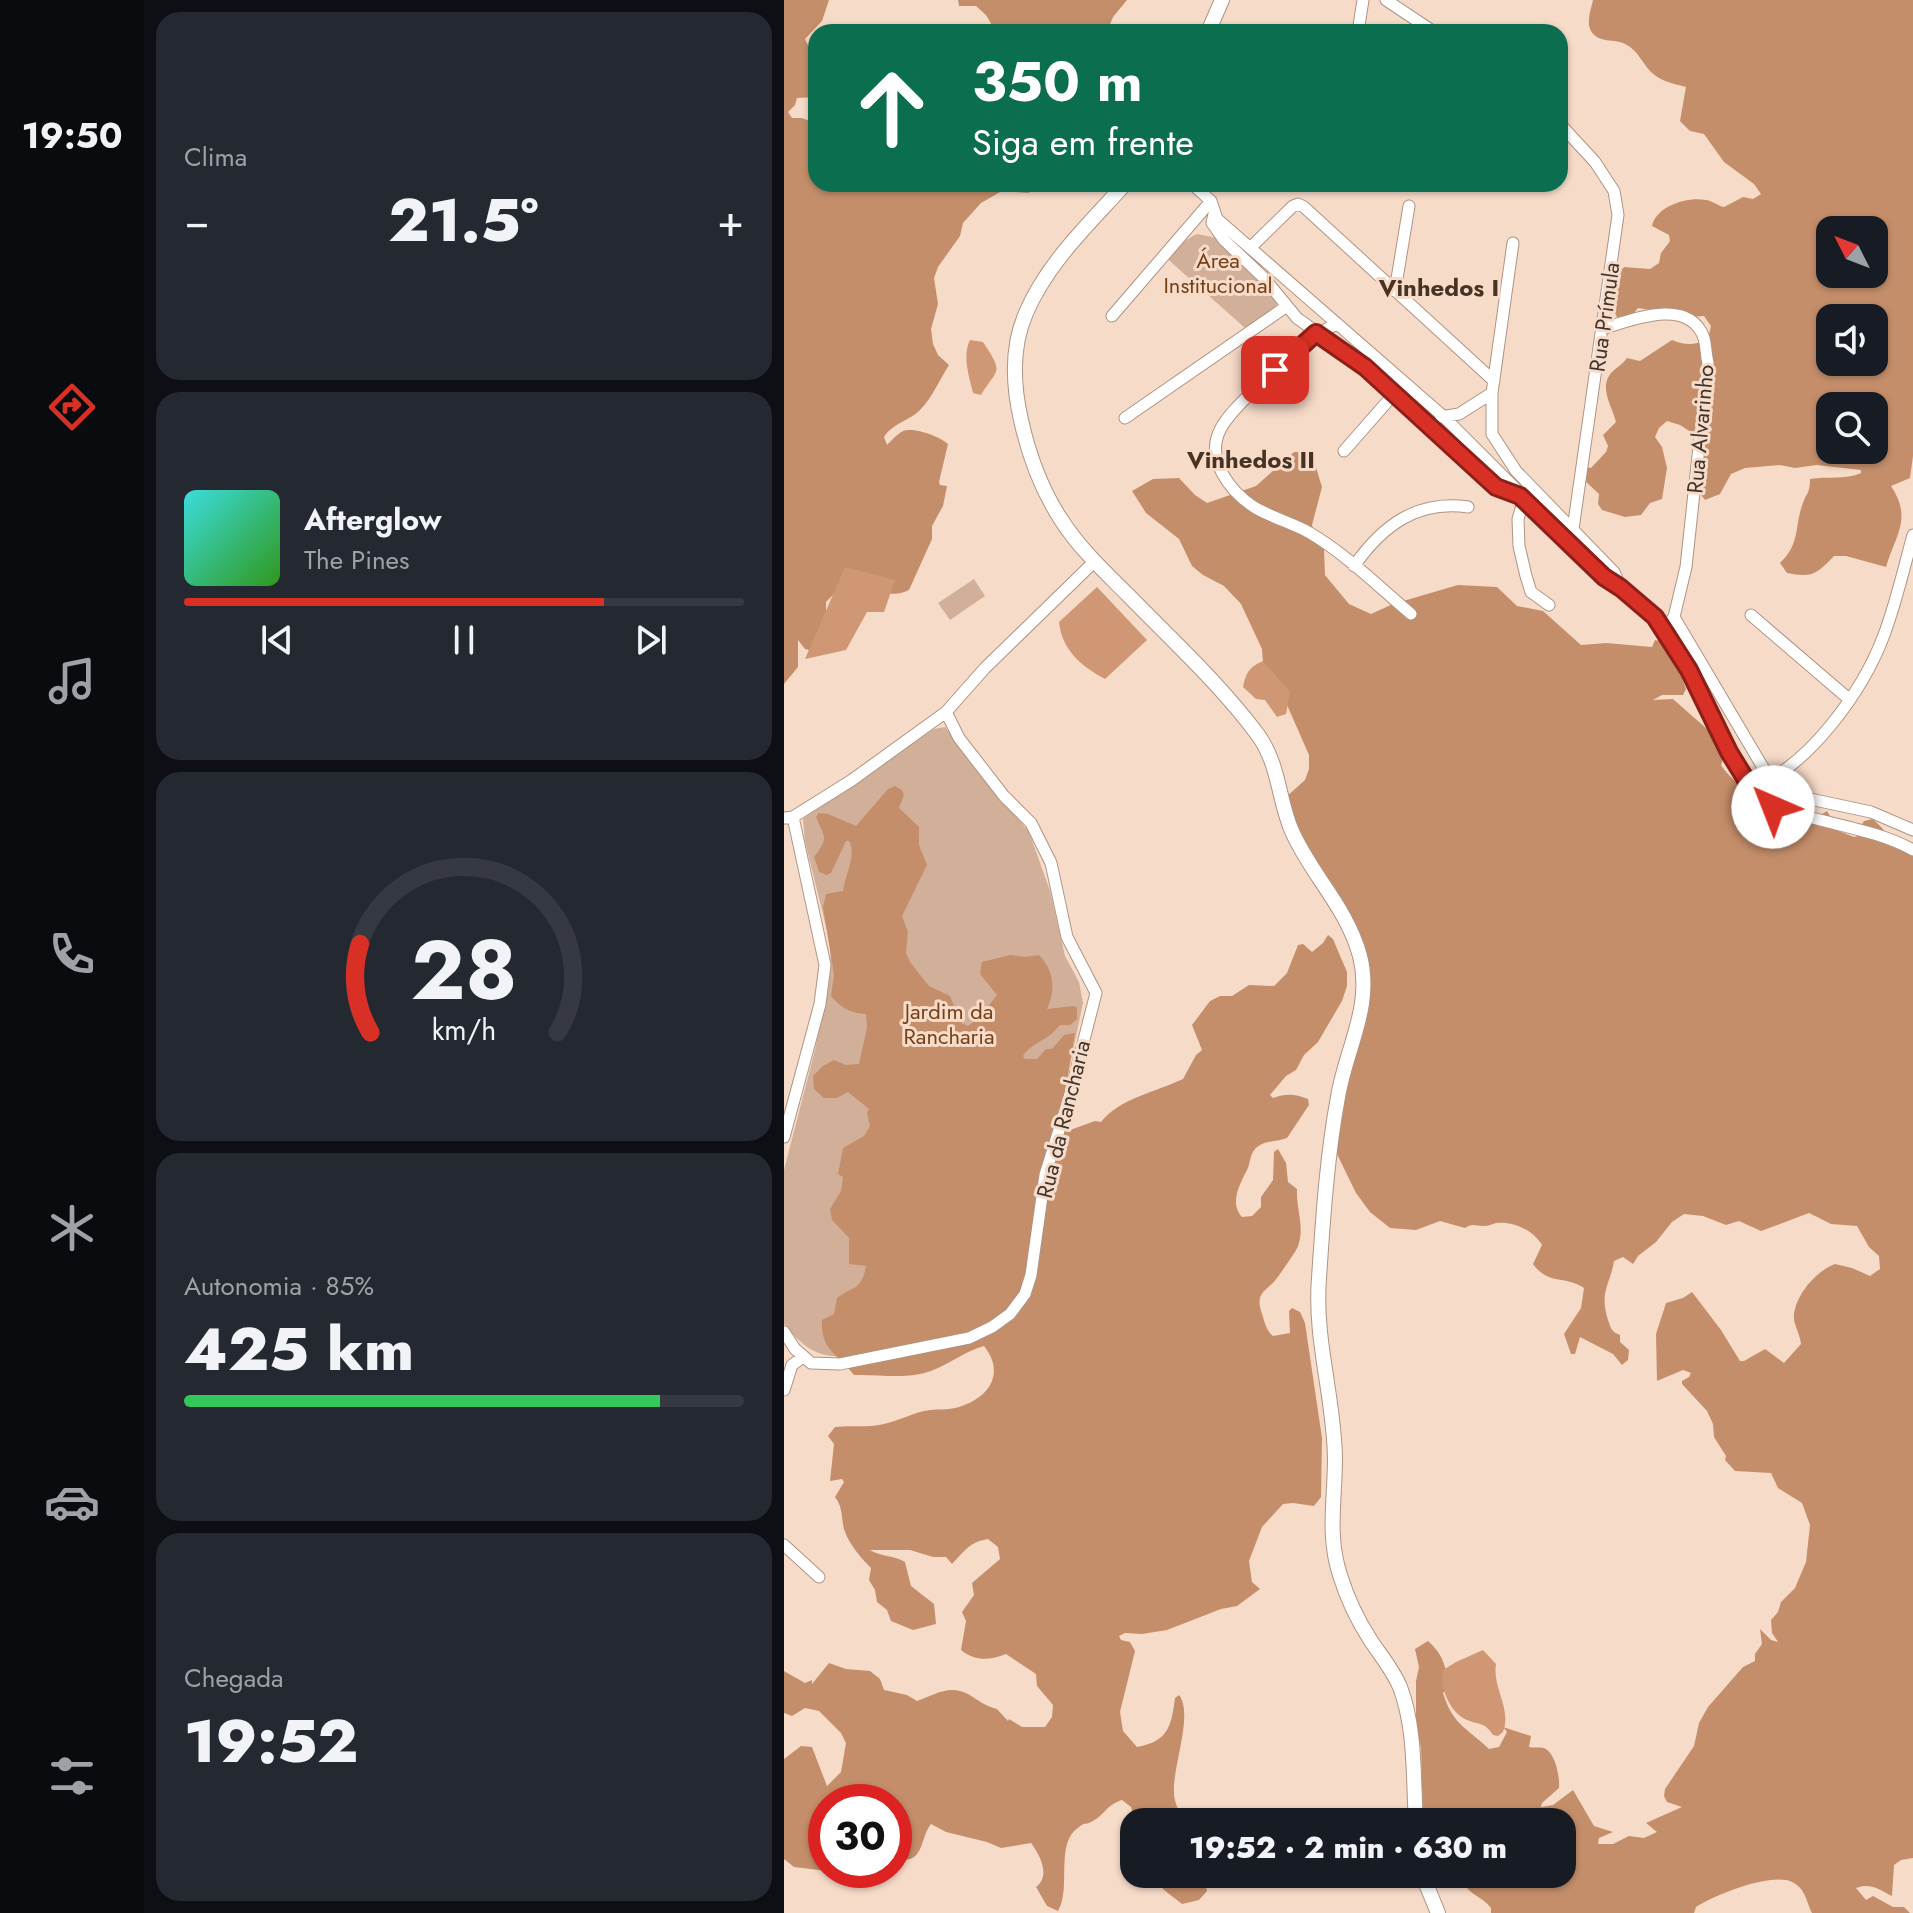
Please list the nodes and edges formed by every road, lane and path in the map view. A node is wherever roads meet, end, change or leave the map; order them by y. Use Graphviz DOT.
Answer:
graph roads {
  1 [pos="1222,0"];
  2 [pos="1363,0"];
  3 [pos="1386,0"];
  4 [pos="1212,24"];
  5 [pos="1359,24"];
  6 [pos="1422,24"];
  7 [pos="1568,133"];
  8 [pos="1118,192"];
  9 [pos="1200,192"];
  10 [pos="1213,206"];
  11 [pos="1409,206"];
  12 [pos="1513,243"];
  13 [pos="1250,248"];
  14 [pos="1395,291"];
  15 [pos="1287,306"];
  16 [pos="1112,316"];
  17 [pos="1337,324"];
  18 [pos="1602,329"];
  19 [pos="1316,333"];
  20 [pos="1493,387"];
  21 [pos="1394,394"];
  22 [pos="1444,417"];
  23 [pos="1125,418"];
  24 [pos="1424,420"];
  25 [pos="1344,451"];
  26 [pos="1522,498"];
  27 [pos="1468,507"];
  28 [pos="1573,529"];
  29 [pos="1913,535"];
  30 [pos="1095,561"];
  31 [pos="1354,566"];
  32 [pos="1621,588"];
  33 [pos="1549,605"];
  34 [pos="1411,614"];
  35 [pos="1751,615"];
  36 [pos="1674,617"];
  37 [pos="1664,629"];
  38 [pos="1850,700"];
  39 [pos="946,712"];
  40 [pos="1771,781"];
  41 [pos="1751,788"];
  42 [pos="789,818"];
  43 [pos="1913,830"];
  44 [pos="1913,850"];
  45 [pos="784,1137"];
  46 [pos="784,1332"];
  47 [pos="803,1357"];
  48 [pos="784,1390"];
  49 [pos="784,1545"];
  50 [pos="819,1577"];
  51 [pos="1415,1808"];
  52 [pos="1428,1888"];
  53 [pos="1438,1913"];
  1 -- 4 [label="main road"];
  2 -- 5 [label="street"];
  3 -- 6 [label="street"];
  7 -- 18 [label="street, Rua Prímula"];
  8 -- 30 [label="main road"];
  9 -- 10 [label="street"];
  10 -- 13 [label="street"];
  10 -- 15 [label="street"];
  10 -- 16 [label="street"];
  11 -- 14 [label="street"];
  12 -- 20 [label="street"];
  13 -- 14 [label="street"];
  13 -- 17 [label="street"];
  14 -- 20 [label="street"];
  15 -- 19 [label="street"];
  15 -- 23 [label="street"];
  17 -- 19 [label="street"];
  17 -- 22 [label="street"];
  18 -- 28 [label="street, Rua Prímula"];
  18 -- 36 [label="street, Rua Alvarinho"];
  19 -- 21 [label="street"];
  19 -- 31 [label="street"];
  20 -- 22 [label="street"];
  20 -- 28 [label="street"];
  21 -- 24 [label="street"];
  21 -- 25 [label="street"];
  22 -- 24 [label="street"];
  22 -- 26 [label="street"];
  24 -- 26 [label="street"];
  26 -- 32 [label="street"];
  26 -- 33 [label="street"];
  27 -- 31 [label="street"];
  28 -- 32 [label="street"];
  29 -- 38 [label="street"];
  30 -- 39 [label="street"];
  30 -- 51 [label="main road"];
  31 -- 34 [label="street"];
  32 -- 37 [label="street"];
  35 -- 38 [label="street"];
  36 -- 37 [label="street, Rua Alvarinho"];
  36 -- 40 [label="street"];
  37 -- 41 [label="street"];
  38 -- 40 [label="street"];
  39 -- 42 [label="street"];
  39 -- 47 [label="street, Rua da Rancharia"];
  40 -- 41 [label="street"];
  40 -- 43 [label="street"];
  41 -- 44 [label="street"];
  42 -- 45 [label="street"];
  46 -- 47 [label="street"];
  47 -- 48 [label="street"];
  49 -- 50 [label="street"];
  52 -- 53 [label="main road"];
}
